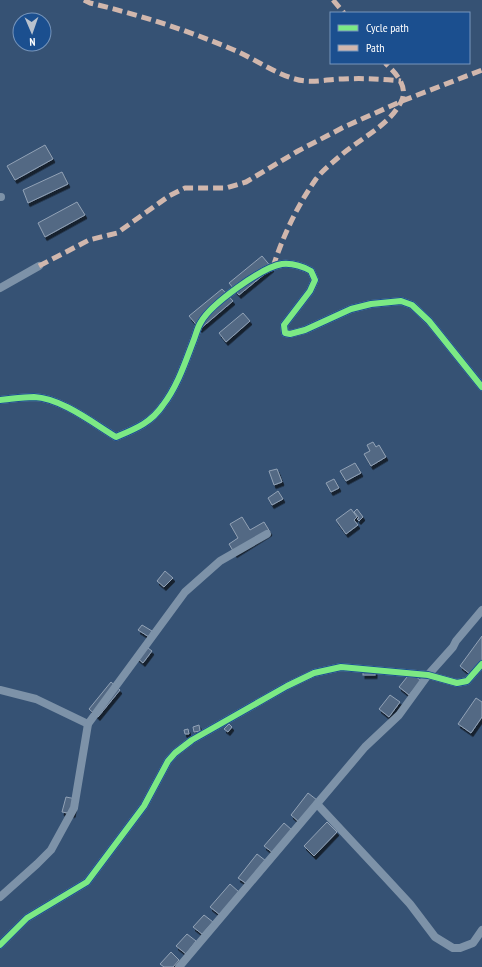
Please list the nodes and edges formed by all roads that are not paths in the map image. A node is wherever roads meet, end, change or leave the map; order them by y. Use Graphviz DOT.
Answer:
graph roads {
  1 [pos="40,266"];
  2 [pos="0,288"];
  3 [pos="482,387"];
  4 [pos="0,400"];
  5 [pos="268,534"];
  6 [pos="482,610"];
  7 [pos="482,664"];
  8 [pos="428,675"];
  9 [pos="0,690"];
  10 [pos="88,724"];
  11 [pos="317,804"];
  12 [pos="0,897"];
  13 [pos="482,930"];
  14 [pos="0,945"];
  15 [pos="179,967"];
  1 -- 2 [label="street"];
  3 -- 4 [label="street"];
  5 -- 10 [label="street"];
  6 -- 8 [label="street"];
  7 -- 8 [label="street"];
  8 -- 11 [label="street"];
  8 -- 14 [label="street"];
  9 -- 10 [label="street"];
  10 -- 12 [label="street"];
  11 -- 13 [label="street"];
  11 -- 15 [label="street"];
}
